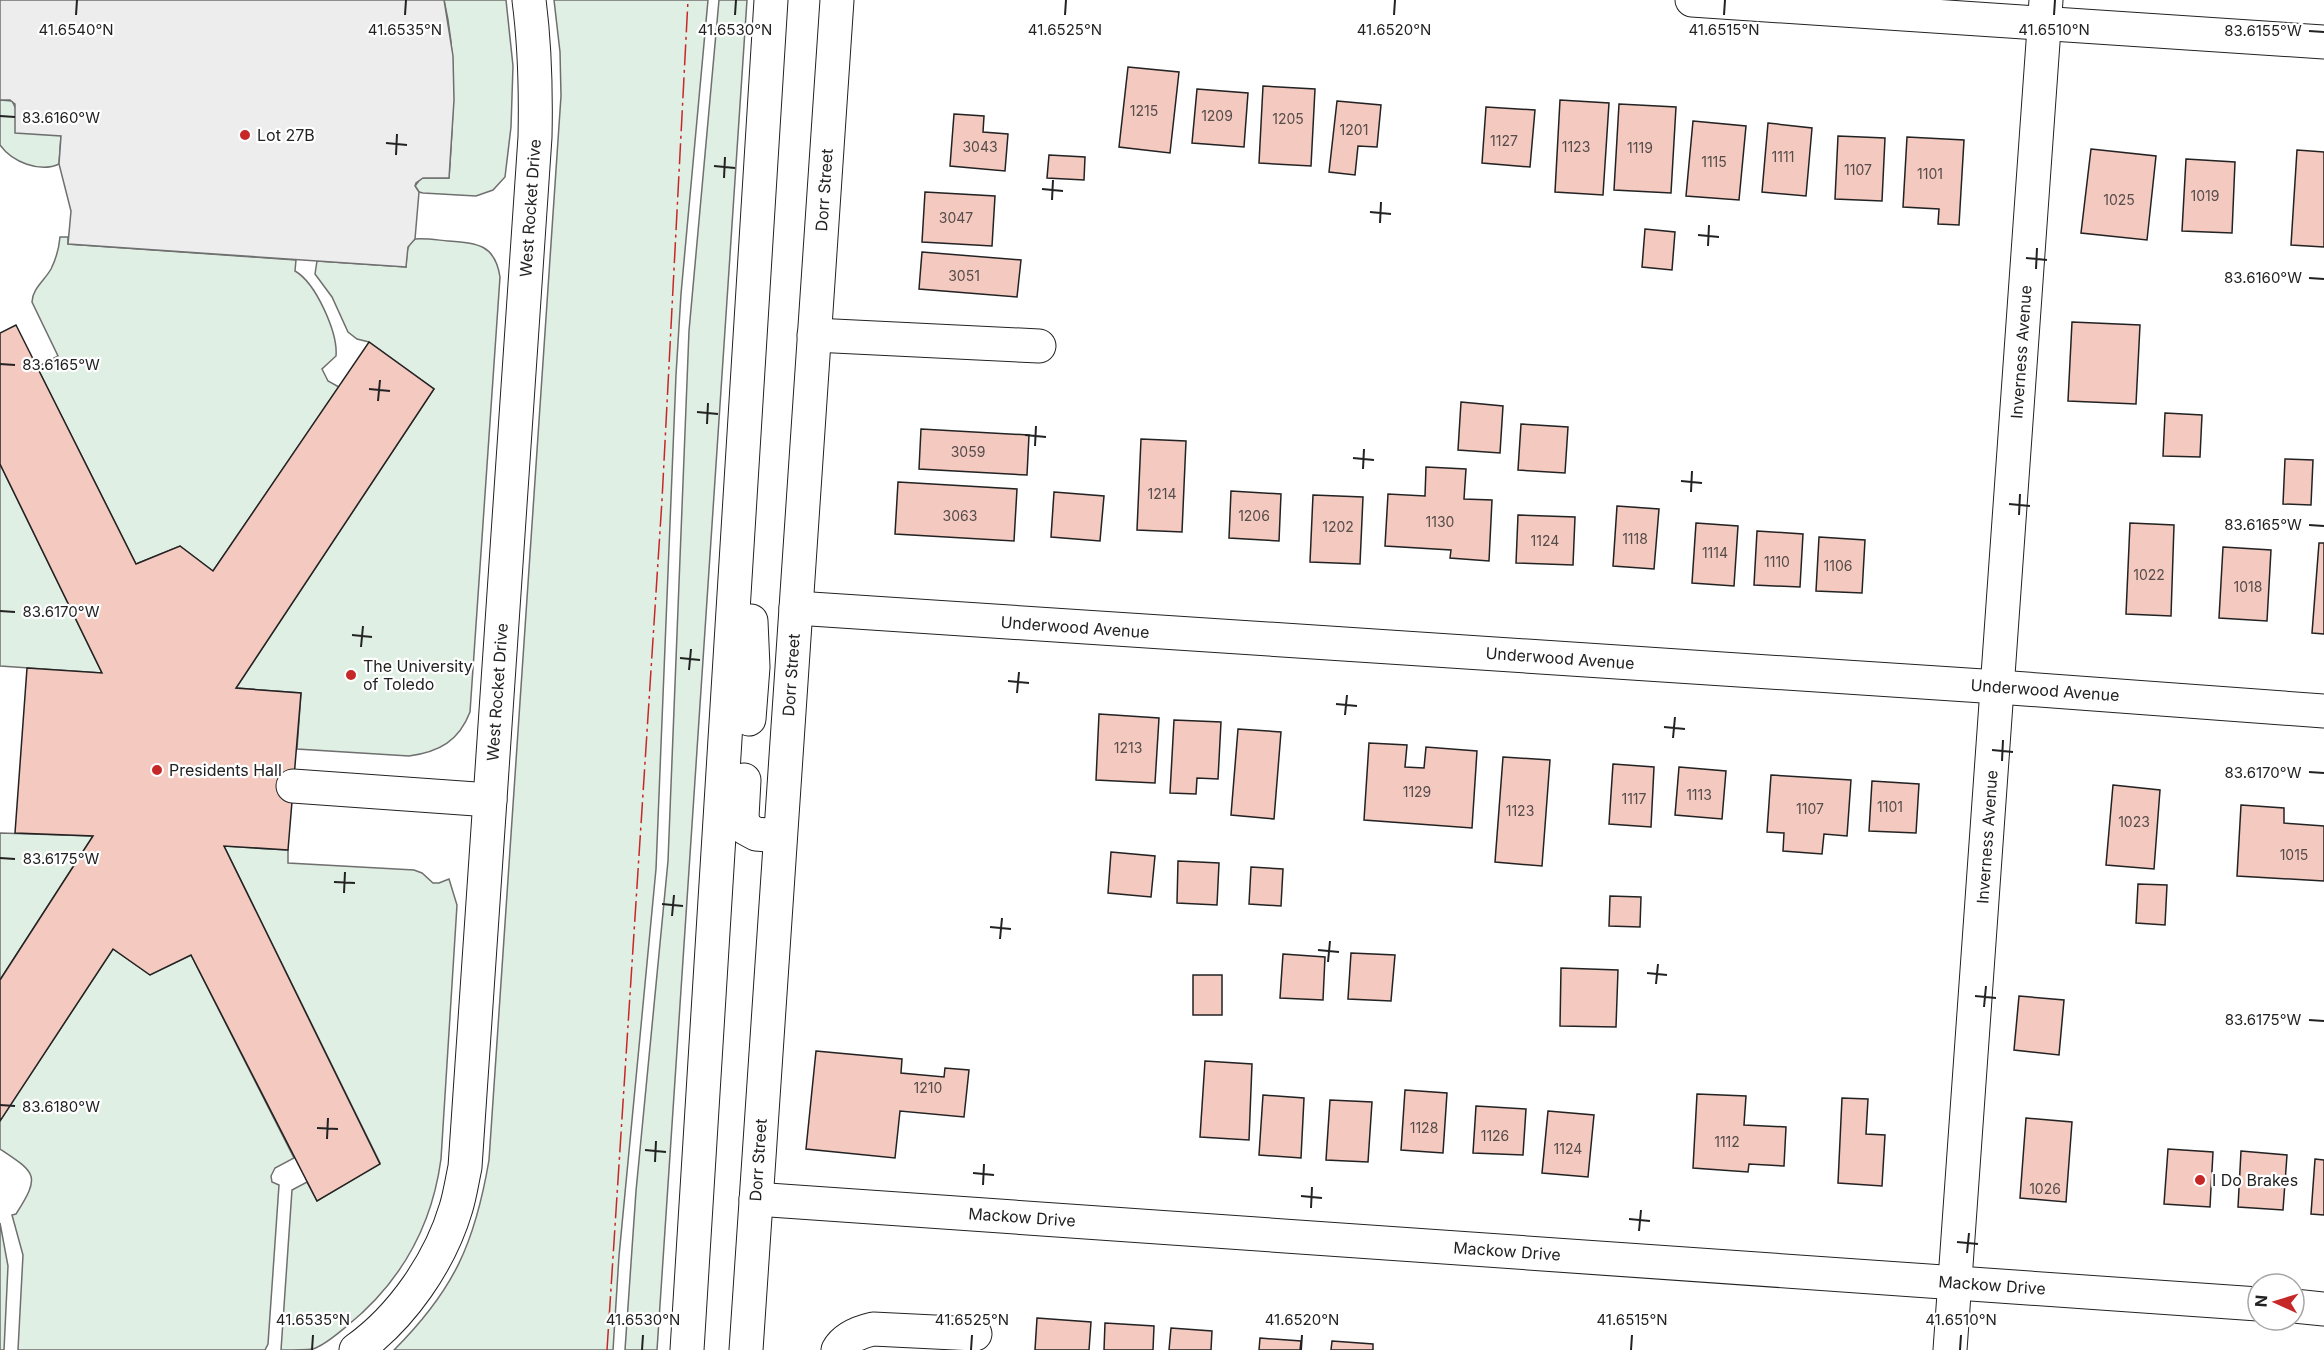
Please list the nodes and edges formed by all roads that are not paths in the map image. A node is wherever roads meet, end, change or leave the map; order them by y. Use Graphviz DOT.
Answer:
graph roads {
  1 [pos="528,0"];
  2 [pos="771,0"];
  3 [pos="837,0"];
  4 [pos="1692,0"];
  5 [pos="2045,12"];
  6 [pos="2324,42"];
  7 [pos="814,334"];
  8 [pos="1039,346"];
  9 [pos="743,445"];
  10 [pos="796,608"];
  11 [pos="1998,687"];
  12 [pos="2324,711"];
  13 [pos="293,786"];
  14 [pos="490,800"];
  15 [pos="780,836"];
  16 [pos="756,1199"];
  17 [pos="1954,1283"];
  18 [pos="2246,1303"];
  19 [pos="2306,1307"];
  20 [pos="2324,1309"];
  21 [pos="975,1334"];
  22 [pos="356,1350"];
  23 [pos="687,1350"];
  24 [pos="746,1350"];
  25 [pos="838,1350"];
  26 [pos="1950,1350"];
  1 -- 14 [label="street, West Rocket Drive"];
  2 -- 9 [label="street"];
  3 -- 7 [label="street, Dorr Street"];
  4 -- 5 [label="street"];
  5 -- 6 [label="street"];
  5 -- 11 [label="street, Inverness Avenue"];
  7 -- 8 [label="street"];
  7 -- 10 [label="street, Dorr Street"];
  9 -- 15 [label="street"];
  9 -- 23 [label="street"];
  10 -- 11 [label="street, Underwood Avenue"];
  10 -- 15 [label="street, Dorr Street"];
  11 -- 12 [label="street, Underwood Avenue"];
  11 -- 17 [label="street, Inverness Avenue"];
  13 -- 14 [label="street"];
  14 -- 22 [label="street, West Rocket Drive"];
  15 -- 16 [label="street, Dorr Street"];
  16 -- 17 [label="street, Mackow Drive"];
  16 -- 24 [label="street, Dorr Street"];
  17 -- 18 [label="street, Mackow Drive"];
  17 -- 26 [label="street, Inverness Avenue"];
  19 -- 20 [label="street"];
  21 -- 25 [label="street"];
}
